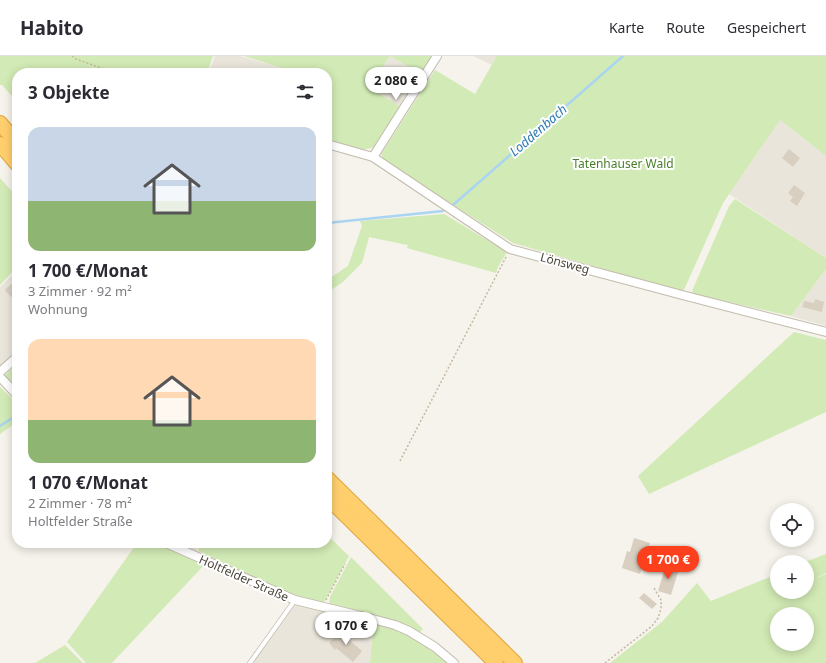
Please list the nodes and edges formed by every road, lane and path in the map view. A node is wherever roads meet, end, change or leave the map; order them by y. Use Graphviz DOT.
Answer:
graph roads {
  1 [pos="72,56"];
  2 [pos="437,56"];
  3 [pos="101,68"];
  4 [pos="0,122"];
  5 [pos="12,137"];
  6 [pos="0,144"];
  7 [pos="332,146"];
  8 [pos="12,158"];
  9 [pos="373,158"];
  10 [pos="510,249"];
  11 [pos="826,332"];
  12 [pos="12,361"];
  13 [pos="0,372"];
  14 [pos="0,377"];
  15 [pos="12,390"];
  16 [pos="400,461"];
  17 [pos="332,483"];
  18 [pos="332,502"];
  19 [pos="177,548"];
  20 [pos="345,564"];
  21 [pos="654,588"];
  22 [pos="295,600"];
  23 [pos="323,607"];
  24 [pos="250,663"];
  25 [pos="454,663"];
  26 [pos="496,663"];
  27 [pos="515,663"];
  28 [pos="605,663"];
  1 -- 3 [label="path"];
  2 -- 9 [label="street"];
  4 -- 5 [label="highway"];
  6 -- 8 [label="highway"];
  7 -- 9 [label="street, Lönsweg"];
  9 -- 10 [label="street, Lönsweg"];
  10 -- 11 [label="street, Lönsweg"];
  10 -- 16 [label="path"];
  12 -- 13 [label="street"];
  14 -- 15 [label="street"];
  17 -- 27 [label="highway"];
  18 -- 26 [label="highway"];
  19 -- 22 [label="street, Holtfelder Straße"];
  20 -- 23 [label="path"];
  21 -- 28 [label="path"];
  22 -- 23 [label="street, Holtfelder Straße"];
  22 -- 24 [label="lane"];
  23 -- 25 [label="street, Holtfelder Straße"];
}
